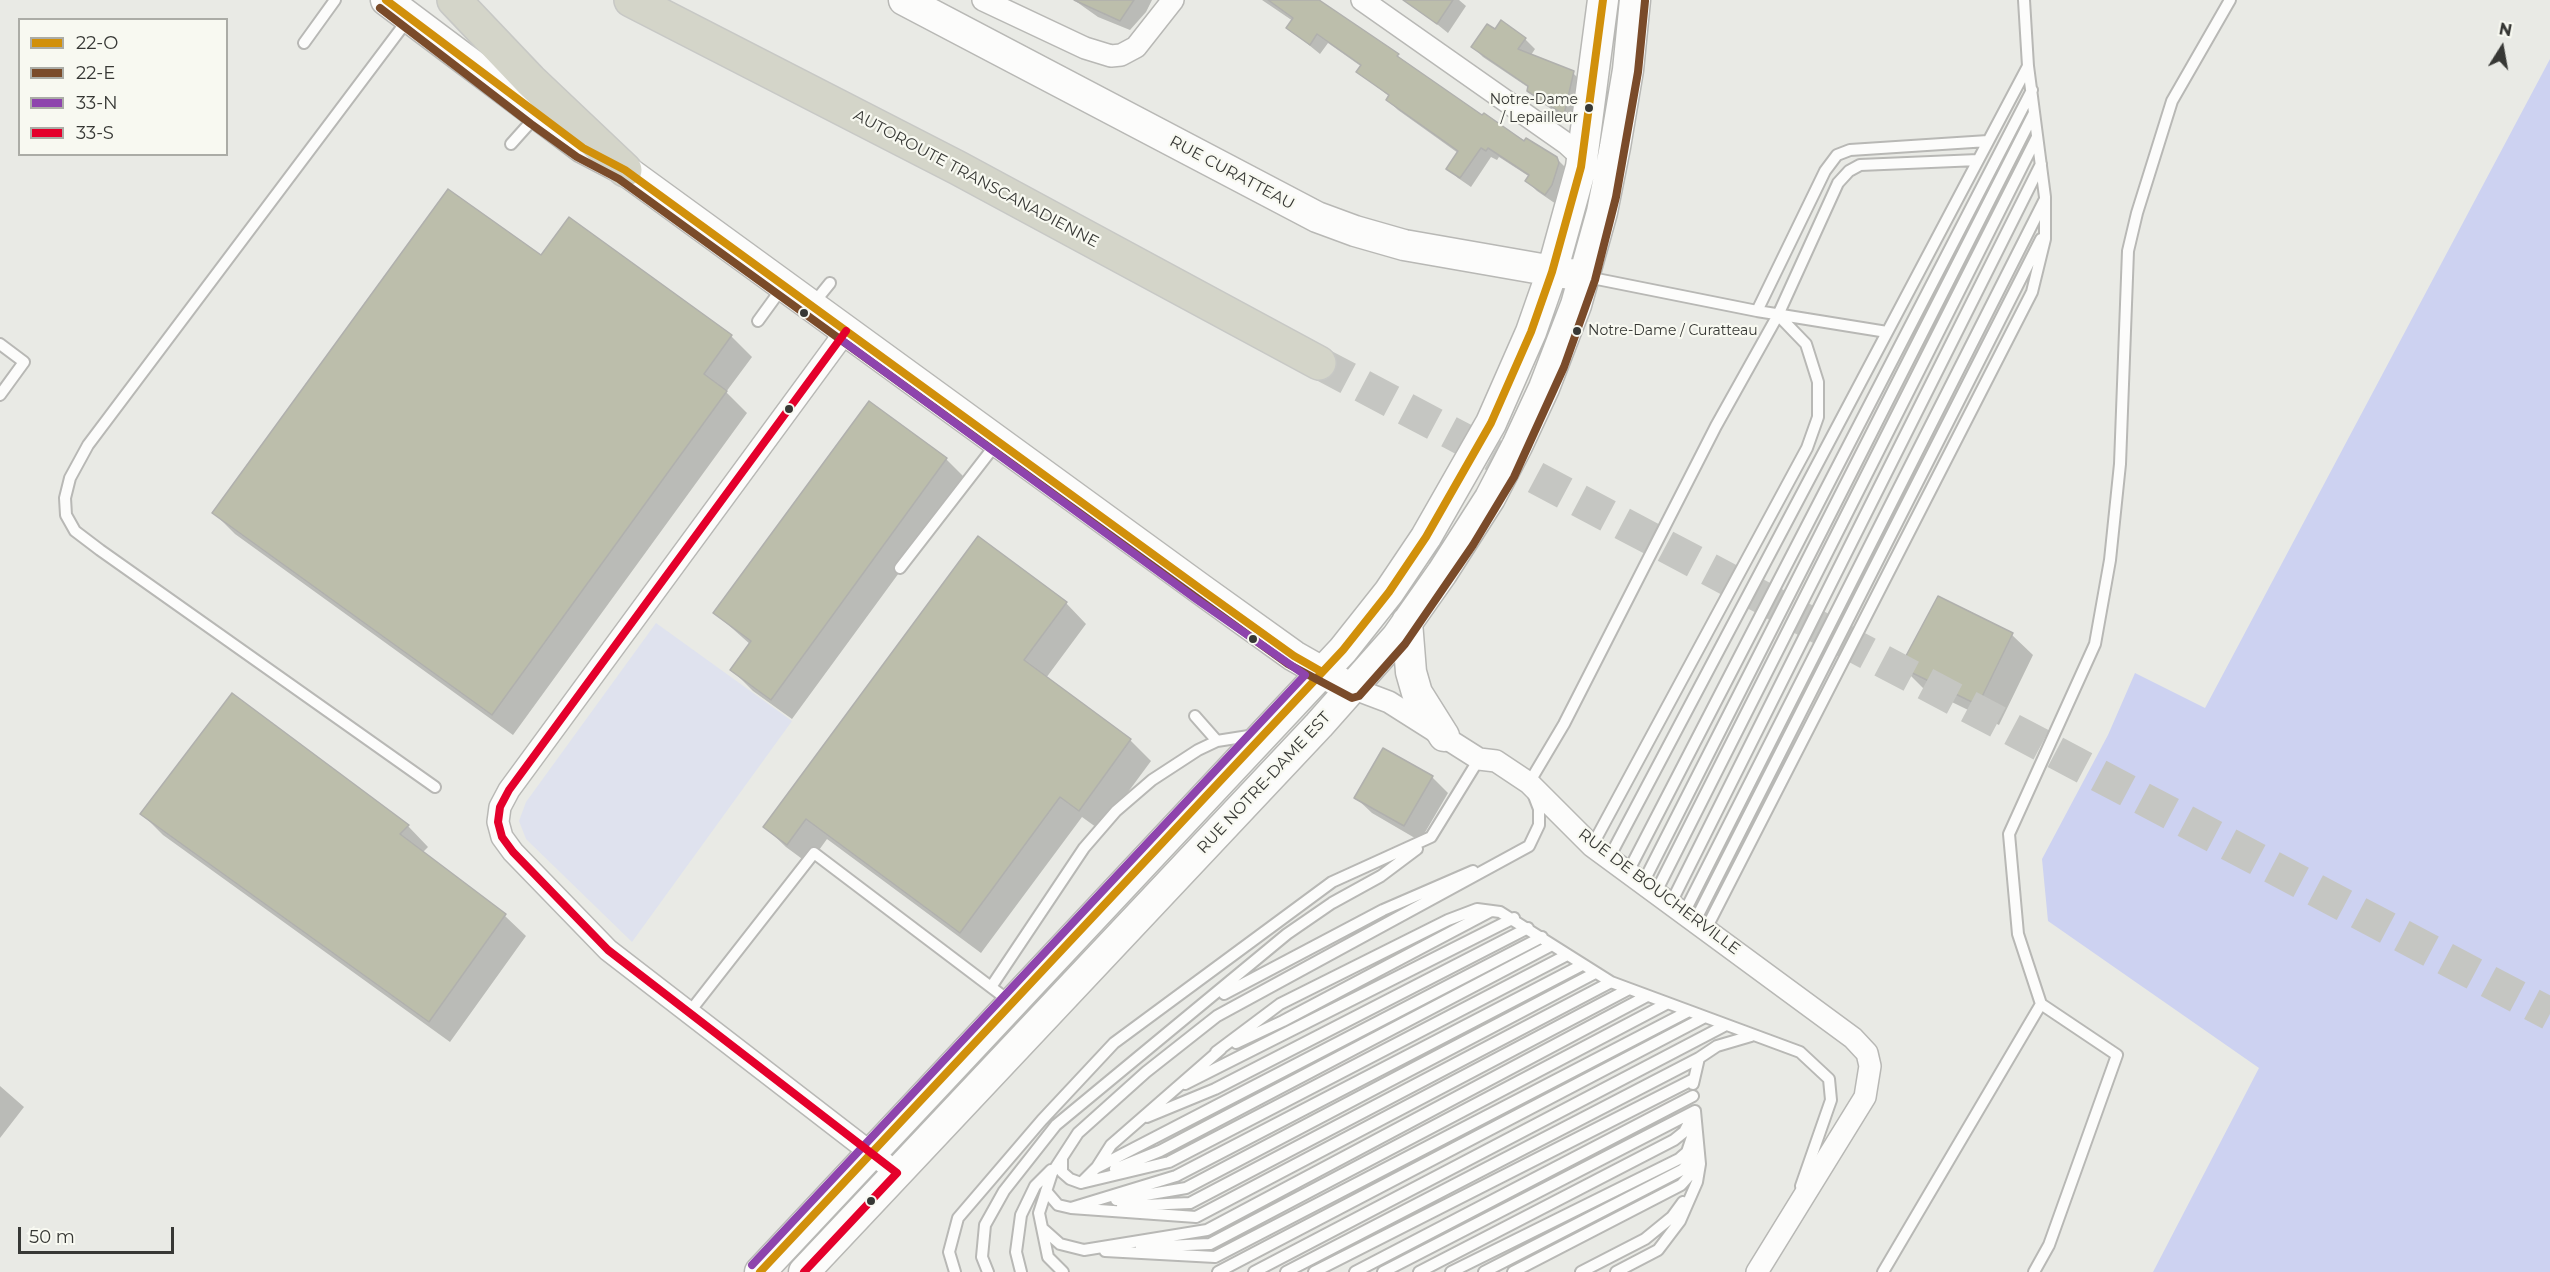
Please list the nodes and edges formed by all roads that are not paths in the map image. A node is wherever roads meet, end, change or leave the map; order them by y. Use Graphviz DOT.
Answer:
graph roads {
  1 [pos="335,0"];
  2 [pos="386,0"];
  3 [pos="454,0"];
  4 [pos="631,0"];
  5 [pos="675,0"];
  6 [pos="904,0"];
  7 [pos="983,0"];
  8 [pos="1173,0"];
  9 [pos="1362,0"];
  10 [pos="1603,0"];
  11 [pos="1635,0"];
  12 [pos="2024,0"];
  13 [pos="2230,0"];
  14 [pos="409,18"];
  15 [pos="304,44"];
  16 [pos="2028,66"];
  17 [pos="2032,90"];
  18 [pos="2035,112"];
  19 [pos="537,115"];
  20 [pos="2038,136"];
  21 [pos="1988,141"];
  22 [pos="511,144"];
  23 [pos="1978,160"];
  24 [pos="2041,164"];
  25 [pos="1581,167"];
  26 [pos="625,170"];
  27 [pos="2045,197"];
  28 [pos="2045,230"];
  29 [pos="1552,272"];
  30 [pos="1585,276"];
  31 [pos="784,285"];
  32 [pos="1757,311"];
  33 [pos="1778,315"];
  34 [pos="758,321"];
  35 [pos="846,331"];
  36 [pos="1887,333"];
  37 [pos="0,344"];
  38 [pos="0,395"];
  39 [pos="998,441"];
  40 [pos="900,568"];
  41 [pos="1407,622"];
  42 [pos="1322,672"];
  43 [pos="1352,688"];
  44 [pos="1195,716"];
  45 [pos="1265,734"];
  46 [pos="1444,736"];
  47 [pos="1217,741"];
  48 [pos="1479,759"];
  49 [pos="1529,783"];
  50 [pos="435,787"];
  51 [pos="1431,837"];
  52 [pos="1528,846"];
  53 [pos="1601,852"];
  54 [pos="1669,902"];
  55 [pos="1492,911"];
  56 [pos="1514,918"];
  57 [pos="1528,928"];
  58 [pos="1542,937"];
  59 [pos="1552,945"];
  60 [pos="1567,955"];
  61 [pos="1582,965"];
  62 [pos="1595,973"];
  63 [pos="1611,982"];
  64 [pos="1629,989"];
  65 [pos="1001,995"];
  66 [pos="1647,996"];
  67 [pos="1666,1004"];
  68 [pos="2041,1004"];
  69 [pos="1687,1012"];
  70 [pos="688,1014"];
  71 [pos="1703,1018"];
  72 [pos="1181,1022"];
  73 [pos="1724,1026"];
  74 [pos="1752,1036"];
  75 [pos="1216,1052"];
  76 [pos="1699,1058"];
  77 [pos="1694,1079"];
  78 [pos="1172,1091"];
  79 [pos="1693,1096"];
  80 [pos="1695,1111"];
  81 [pos="1138,1120"];
  82 [pos="1696,1124"];
  83 [pos="1698,1143"];
  84 [pos="872,1152"];
  85 [pos="1062,1159"];
  86 [pos="1700,1164"];
  87 [pos="1097,1167"];
  88 [pos="897,1173"];
  89 [pos="1697,1182"];
  90 [pos="1081,1183"];
  91 [pos="1046,1191"];
  92 [pos="1071,1208"];
  93 [pos="1788,1223"];
  94 [pos="1042,1228"];
  95 [pos="1084,1250"];
  96 [pos="760,1272"];
  97 [pos="804,1272"];
  98 [pos="954,1272"];
  99 [pos="988,1272"];
  100 [pos="1021,1272"];
  101 [pos="1063,1272"];
  102 [pos="1218,1272"];
  103 [pos="1254,1272"];
  104 [pos="1286,1272"];
  105 [pos="1314,1272"];
  106 [pos="1355,1272"];
  107 [pos="1383,1272"];
  108 [pos="1419,1272"];
  109 [pos="1451,1272"];
  110 [pos="1484,1272"];
  111 [pos="1513,1272"];
  112 [pos="1581,1272"];
  113 [pos="1616,1272"];
  114 [pos="1757,1272"];
  115 [pos="1883,1272"];
  116 [pos="2034,1272"];
  1 -- 15 [label="lane"];
  2 -- 14 [label="main road, RUE DE BOUCHERVILLE"];
  3 -- 26 [label="highway"];
  4 -- 5 [label="highway, AUTOROUTE TRANSCANADIENNE"];
  6 -- 29 [label="main road, RUE CURATTEAU"];
  7 -- 8 [label="street"];
  9 -- 25 [label="street"];
  10 -- 25 [label="main road, RUE NOTRE-DAME EST"];
  11 -- 30 [label="main road, RUE NOTRE-DAME EST"];
  12 -- 16 [label="lane"];
  13 -- 68 [label="lane"];
  14 -- 19 [label="main road, RUE DE BOUCHERVILLE"];
  14 -- 50 [label="lane"];
  16 -- 17 [label="lane"];
  16 -- 21 [label="lane"];
  17 -- 18 [label="lane"];
  17 -- 54 [label="lane"];
  18 -- 20 [label="lane"];
  18 -- 54 [label="lane"];
  19 -- 22 [label="lane"];
  19 -- 26 [label="main road, RUE DE BOUCHERVILLE"];
  20 -- 24 [label="lane"];
  20 -- 54 [label="lane"];
  21 -- 23 [label="lane"];
  21 -- 32 [label="lane"];
  23 -- 33 [label="lane"];
  23 -- 36 [label="lane"];
  24 -- 27 [label="lane"];
  24 -- 54 [label="lane"];
  25 -- 29 [label="main road, RUE NOTRE-DAME EST"];
  26 -- 31 [label="main road, RUE DE BOUCHERVILLE"];
  27 -- 28 [label="lane"];
  27 -- 54 [label="lane"];
  28 -- 54 [label="lane"];
  28 -- 54 [label="lane"];
  29 -- 30 [label="main road, RUE CURATTEAU"];
  29 -- 42 [label="main road, RUE NOTRE-DAME EST"];
  30 -- 32 [label="lane"];
  30 -- 41 [label="main road, RUE NOTRE-DAME EST"];
  31 -- 34 [label="lane"];
  31 -- 35 [label="main road, RUE DE BOUCHERVILLE"];
  32 -- 33 [label="lane"];
  33 -- 36 [label="lane"];
  33 -- 49 [label="lane"];
  33 -- 53 [label="lane"];
  35 -- 39 [label="main road, RUE DE BOUCHERVILLE"];
  35 -- 70 [label="street"];
  36 -- 53 [label="lane"];
  37 -- 38 [label="lane"];
  39 -- 40 [label="lane"];
  39 -- 42 [label="main road, RUE DE BOUCHERVILLE"];
  41 -- 43 [label="main road, RUE NOTRE-DAME EST"];
  41 -- 46 [label="main road"];
  42 -- 43 [label="main road, RUE DE BOUCHERVILLE"];
  42 -- 45 [label="main road, RUE NOTRE-DAME EST"];
  43 -- 46 [label="street, RUE DE BOUCHERVILLE"];
  43 -- 88 [label="main road, RUE NOTRE-DAME EST"];
  44 -- 47 [label="lane"];
  45 -- 47 [label="lane"];
  45 -- 65 [label="main road, RUE NOTRE-DAME EST"];
  46 -- 48 [label="street, RUE DE BOUCHERVILLE"];
  47 -- 65 [label="lane"];
  48 -- 49 [label="street, RUE DE BOUCHERVILLE"];
  48 -- 51 [label="lane"];
  49 -- 52 [label="lane"];
  49 -- 53 [label="street, RUE DE BOUCHERVILLE"];
  51 -- 72 [label="lane"];
  51 -- 98 [label="lane"];
  52 -- 72 [label="lane"];
  52 -- 85 [label="lane"];
  53 -- 54 [label="street, RUE DE BOUCHERVILLE"];
  54 -- 93 [label="street, RUE DE BOUCHERVILLE"];
  55 -- 56 [label="lane"];
  55 -- 75 [label="lane"];
  55 -- 75 [label="lane"];
  56 -- 57 [label="lane"];
  56 -- 78 [label="lane"];
  57 -- 58 [label="lane"];
  57 -- 81 [label="lane"];
  58 -- 59 [label="lane"];
  58 -- 87 [label="lane"];
  59 -- 60 [label="lane"];
  59 -- 90 [label="lane"];
  60 -- 61 [label="lane"];
  60 -- 90 [label="lane"];
  61 -- 62 [label="lane"];
  61 -- 92 [label="lane"];
  62 -- 63 [label="lane"];
  62 -- 92 [label="lane"];
  63 -- 64 [label="lane"];
  63 -- 92 [label="lane"];
  64 -- 66 [label="lane"];
  64 -- 92 [label="lane"];
  65 -- 70 [label="lane"];
  65 -- 84 [label="main road, RUE NOTRE-DAME EST"];
  66 -- 67 [label="lane"];
  66 -- 95 [label="lane"];
  67 -- 69 [label="lane"];
  67 -- 95 [label="lane"];
  68 -- 115 [label="lane"];
  68 -- 116 [label="lane"];
  69 -- 71 [label="lane"];
  69 -- 95 [label="lane"];
  70 -- 84 [label="street"];
  71 -- 73 [label="lane"];
  71 -- 102 [label="lane"];
  72 -- 99 [label="lane"];
  73 -- 74 [label="lane"];
  73 -- 103 [label="lane"];
  74 -- 76 [label="lane"];
  74 -- 93 [label="lane"];
  75 -- 78 [label="lane"];
  76 -- 77 [label="lane"];
  76 -- 104 [label="lane"];
  77 -- 79 [label="lane"];
  77 -- 105 [label="lane"];
  78 -- 81 [label="lane"];
  79 -- 80 [label="lane"];
  79 -- 106 [label="lane"];
  80 -- 82 [label="lane"];
  80 -- 107 [label="lane"];
  80 -- 108 [label="lane"];
  81 -- 87 [label="lane"];
  82 -- 83 [label="lane"];
  82 -- 109 [label="lane"];
  83 -- 86 [label="lane"];
  83 -- 110 [label="lane"];
  84 -- 88 [label="street"];
  84 -- 96 [label="main road, RUE NOTRE-DAME EST"];
  85 -- 90 [label="lane"];
  85 -- 91 [label="lane"];
  85 -- 100 [label="lane"];
  86 -- 89 [label="lane"];
  86 -- 111 [label="lane"];
  87 -- 90 [label="lane"];
  88 -- 97 [label="main road, RUE NOTRE-DAME EST"];
  89 -- 112 [label="lane"];
  89 -- 113 [label="lane"];
  91 -- 92 [label="lane"];
  91 -- 94 [label="lane"];
  93 -- 114 [label="street"];
  94 -- 95 [label="lane"];
  94 -- 101 [label="lane"];
}
